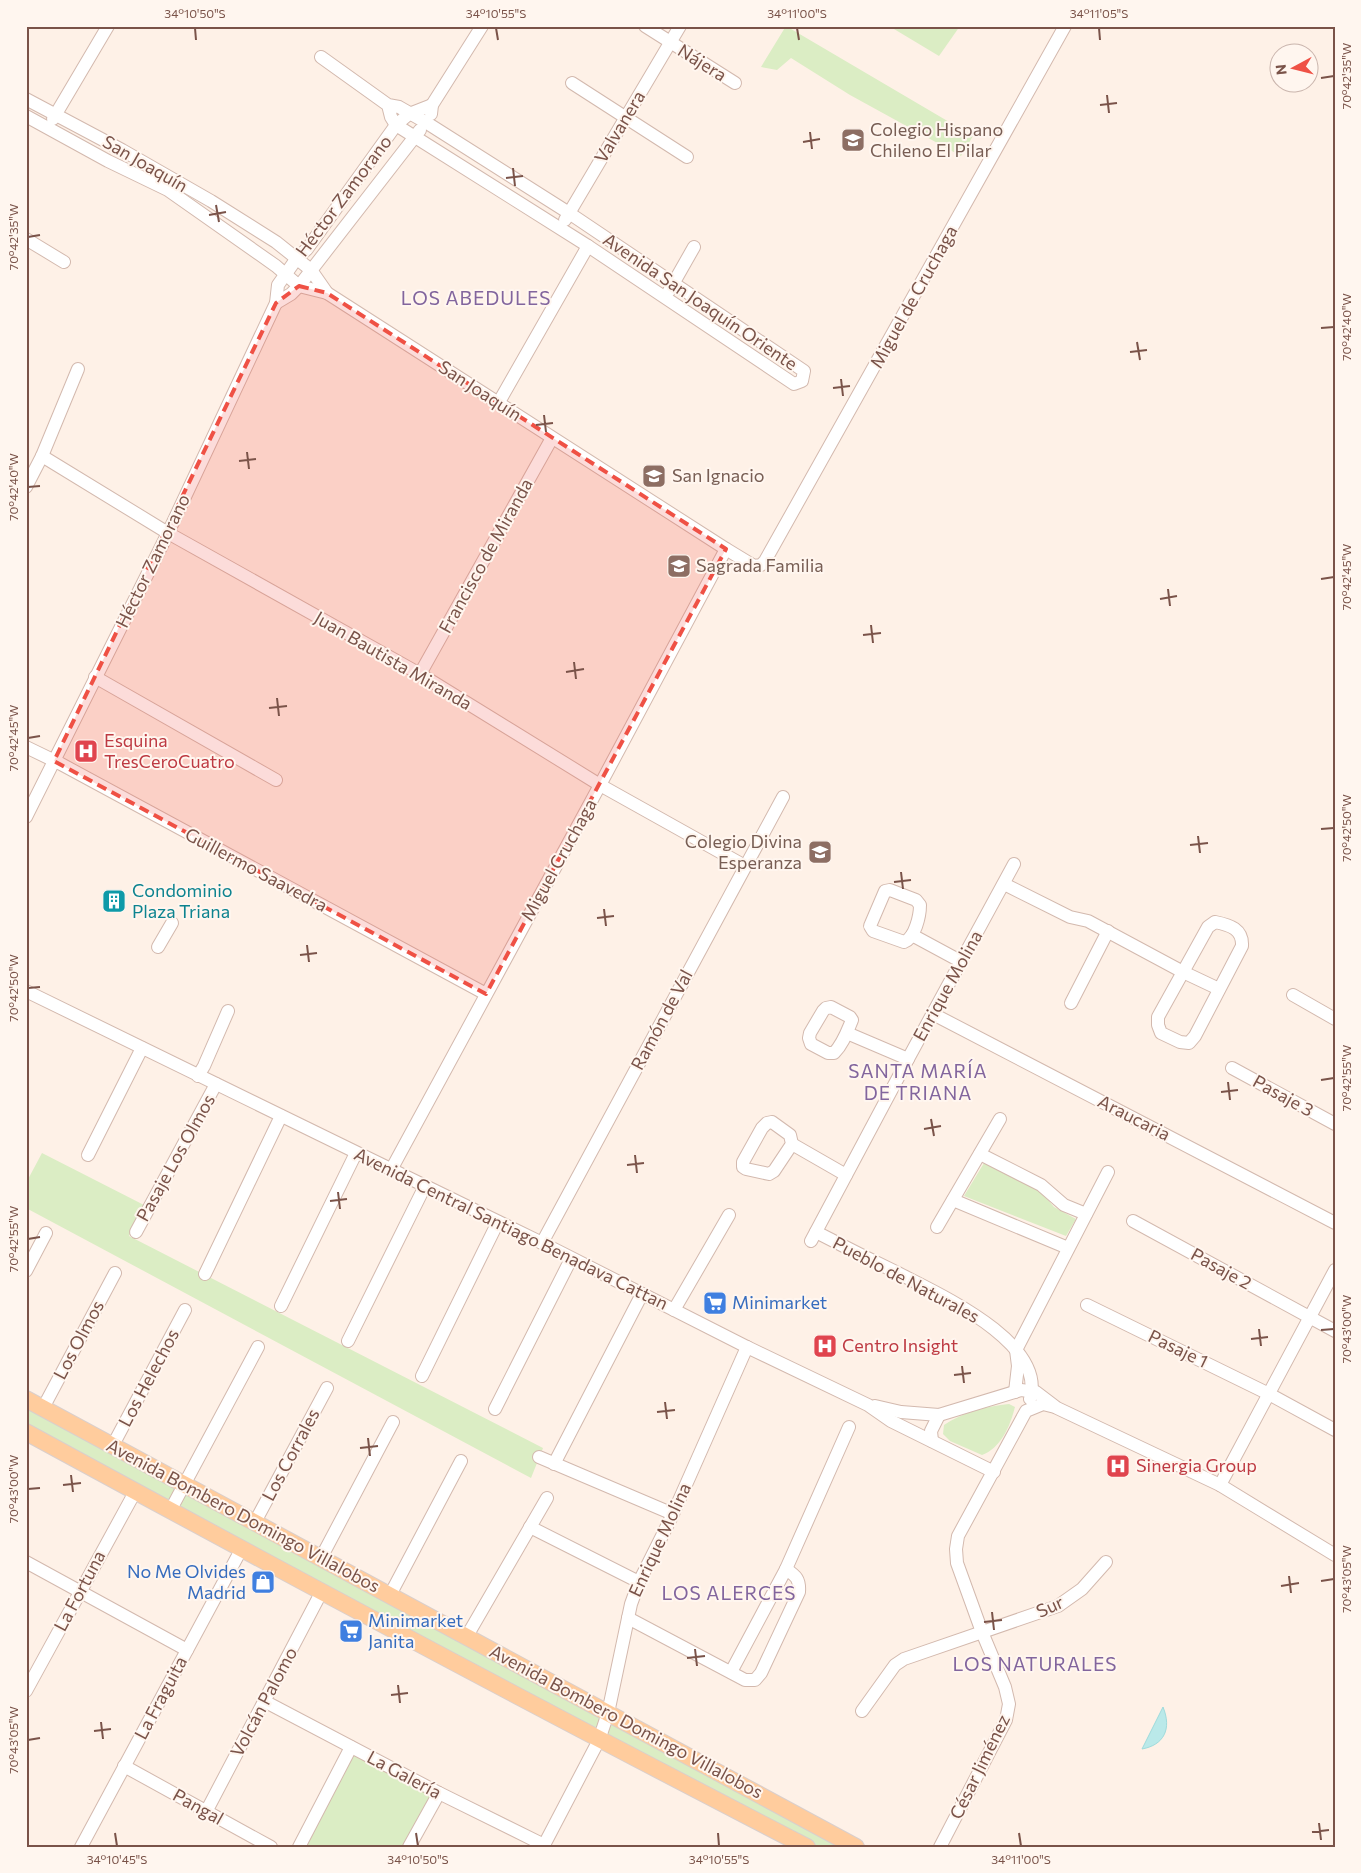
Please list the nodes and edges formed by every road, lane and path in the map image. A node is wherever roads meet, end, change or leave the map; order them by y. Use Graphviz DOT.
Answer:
graph roads {
  1 [pos="108,26"];
  2 [pos="482,26"];
  3 [pos="645,26"];
  4 [pos="680,26"];
  5 [pos="1065,26"];
  6 [pos="670,43"];
  7 [pos="321,57"];
  8 [pos="572,83"];
  9 [pos="735,83"];
  10 [pos="26,98"];
  11 [pos="388,105"];
  12 [pos="432,105"];
  13 [pos="56,114"];
  14 [pos="409,114"];
  15 [pos="26,116"];
  16 [pos="626,117"];
  17 [pos="427,123"];
  18 [pos="396,125"];
  19 [pos="48,128"];
  20 [pos="415,136"];
  21 [pos="687,157"];
  22 [pos="569,213"];
  23 [pos="560,228"];
  24 [pos="26,239"];
  25 [pos="588,246"];
  26 [pos="694,248"];
  27 [pos="297,258"];
  28 [pos="64,262"];
  29 [pos="311,270"];
  30 [pos="285,274"];
  31 [pos="673,283"];
  32 [pos="298,286"];
  33 [pos="327,293"];
  34 [pos="665,298"];
  35 [pos="276,303"];
  36 [pos="78,369"];
  37 [pos="499,402"];
  38 [pos="552,438"];
  39 [pos="42,456"];
  40 [pos="26,487"];
  41 [pos="168,533"];
  42 [pos="726,549"];
  43 [pos="761,565"];
  44 [pos="420,674"];
  45 [pos="95,677"];
  46 [pos="26,747"];
  47 [pos="54,761"];
  48 [pos="276,780"];
  49 [pos="600,785"];
  50 [pos="783,797"];
  51 [pos="26,817"];
  52 [pos="1014,864"];
  53 [pos="745,866"];
  54 [pos="1004,884"];
  55 [pos="172,923"];
  56 [pos="1108,931"];
  57 [pos="912,935"];
  58 [pos="158,947"];
  59 [pos="962,962"];
  60 [pos="1183,972"];
  61 [pos="1219,988"];
  62 [pos="26,991"];
  63 [pos="486,994"];
  64 [pos="1293,996"];
  65 [pos="1071,1003"];
  66 [pos="228,1011"];
  67 [pos="932,1014"];
  68 [pos="1335,1019"];
  69 [pos="847,1033"];
  70 [pos="142,1048"];
  71 [pos="908,1059"];
  72 [pos="1232,1068"];
  73 [pos="198,1076"];
  74 [pos="216,1084"];
  75 [pos="281,1116"];
  76 [pos="1000,1119"];
  77 [pos="1335,1124"];
  78 [pos="792,1144"];
  79 [pos="356,1153"];
  80 [pos="980,1154"];
  81 [pos="88,1155"];
  82 [pos="391,1170"];
  83 [pos="1108,1172"];
  84 [pos="846,1175"];
  85 [pos="425,1186"];
  86 [pos="953,1200"];
  87 [pos="1086,1214"];
  88 [pos="729,1215"];
  89 [pos="1133,1221"];
  90 [pos="498,1222"];
  91 [pos="1335,1223"];
  92 [pos="937,1227"];
  93 [pos="136,1232"];
  94 [pos="46,1233"];
  95 [pos="813,1236"];
  96 [pos="542,1243"];
  97 [pos="1068,1248"];
  98 [pos="571,1259"];
  99 [pos="1335,1270"];
  100 [pos="26,1271"];
  101 [pos="115,1273"];
  102 [pos="205,1274"];
  103 [pos="642,1294"];
  104 [pos="1086,1305"];
  105 [pos="281,1306"];
  106 [pos="185,1310"];
  107 [pos="674,1310"];
  108 [pos="1309,1318"];
  109 [pos="1335,1331"];
  110 [pos="348,1341"];
  111 [pos="258,1347"];
  112 [pos="746,1348"];
  113 [pos="1016,1350"];
  114 [pos="422,1376"];
  115 [pos="327,1388"];
  116 [pos="1032,1391"];
  117 [pos="1015,1392"];
  118 [pos="1269,1394"];
  119 [pos="26,1399"];
  120 [pos="868,1405"];
  121 [pos="43,1408"];
  122 [pos="1057,1408"];
  123 [pos="495,1409"];
  124 [pos="1026,1411"];
  125 [pos="939,1415"];
  126 [pos="393,1422"];
  127 [pos="849,1427"];
  128 [pos="1335,1430"];
  129 [pos="26,1432"];
  130 [pos="932,1441"];
  131 [pos="113,1446"];
  132 [pos="538,1457"];
  133 [pos="462,1461"];
  134 [pos="554,1464"];
  135 [pos="994,1472"];
  136 [pos="185,1484"];
  137 [pos="1220,1485"];
  138 [pos="135,1492"];
  139 [pos="547,1498"];
  140 [pos="170,1511"];
  141 [pos="673,1514"];
  142 [pos="255,1522"];
  143 [pos="530,1527"];
  144 [pos="242,1548"];
  145 [pos="1335,1555"];
  146 [pos="321,1558"];
  147 [pos="26,1562"];
  148 [pos="1106,1562"];
  149 [pos="786,1569"];
  150 [pos="639,1582"];
  151 [pos="322,1591"];
  152 [pos="80,1592"];
  153 [pos="390,1595"];
  154 [pos="628,1618"];
  155 [pos="982,1632"];
  156 [pos="466,1636"];
  157 [pos="187,1650"];
  158 [pos="731,1672"];
  159 [pos="26,1691"];
  160 [pos="264,1701"];
  161 [pos="862,1710"];
  162 [pos="608,1712"];
  163 [pos="600,1740"];
  164 [pos="351,1747"];
  165 [pos="124,1766"];
  166 [pos="439,1793"];
  167 [pos="206,1812"];
  168 [pos="798,1845"];
  169 [pos="544,1846"];
  170 [pos="80,1847"];
  171 [pos="271,1847"];
  172 [pos="299,1847"];
  173 [pos="409,1847"];
  174 [pos="856,1847"];
  175 [pos="940,1847"];
  1 -- 13 [label="street"];
  2 -- 12 [label="street, Héctor Zamorano"];
  3 -- 6 [label="street, Nájera"];
  4 -- 6 [label="street, Valvanera"];
  5 -- 43 [label="street, Miguel de Cruchaga"];
  6 -- 9 [label="street, Nájera"];
  6 -- 16 [label="street, Valvanera"];
  7 -- 11 [label="street, Avenida San Joaquín Oriente"];
  8 -- 16 [label="street"];
  10 -- 13 [label="street, San Joaquín"];
  11 -- 14 [label="street, Avenida San Joaquín Oriente"];
  11 -- 18 [label="street"];
  12 -- 14 [label="street, Héctor Zamorano"];
  12 -- 17 [label="street, Héctor Zamorano"];
  13 -- 19 [label="street"];
  13 -- 27 [label="street, San Joaquín"];
  14 -- 17 [label="street, Avenida San Joaquín Oriente"];
  14 -- 18 [label="street, Héctor Zamorano"];
  15 -- 19 [label="street, San Joaquín"];
  16 -- 21 [label="street"];
  16 -- 22 [label="street, Valvanera"];
  17 -- 20 [label="street, Héctor Zamorano"];
  17 -- 22 [label="street, Avenida San Joaquín Oriente"];
  18 -- 20 [label="street, Avenida San Joaquín Oriente"];
  18 -- 27 [label="street, Héctor Zamorano"];
  19 -- 30 [label="street, San Joaquín"];
  20 -- 23 [label="street, Avenida San Joaquín Oriente"];
  20 -- 29 [label="street, Héctor Zamorano"];
  22 -- 23 [label="street, Valvanera"];
  22 -- 31 [label="street, Avenida San Joaquín Oriente"];
  23 -- 25 [label="street, Avenida San Joaquín Oriente"];
  24 -- 28 [label="street"];
  25 -- 34 [label="street, Avenida San Joaquín Oriente"];
  25 -- 37 [label="street"];
  26 -- 31 [label="street"];
  27 -- 29 [label="street, San Joaquín"];
  27 -- 30 [label="street, Héctor Zamorano"];
  29 -- 32 [label="street, Héctor Zamorano"];
  29 -- 33 [label="street, San Joaquín"];
  30 -- 32 [label="street, San Joaquín"];
  30 -- 35 [label="street, Héctor Zamorano"];
  31 -- 34 [label="street"];
  31 -- 34 [label="street, Avenida San Joaquín Oriente"];
  32 -- 33 [label="street, San Joaquín"];
  32 -- 35 [label="street, Héctor Zamorano"];
  33 -- 37 [label="street, San Joaquín"];
  35 -- 41 [label="street, Héctor Zamorano"];
  36 -- 39 [label="street"];
  37 -- 38 [label="street, San Joaquín"];
  38 -- 42 [label="street, San Joaquín"];
  38 -- 44 [label="street, Francisco de Miranda"];
  39 -- 40 [label="street"];
  39 -- 41 [label="street, Juan Bautista Miranda"];
  41 -- 44 [label="street, Juan Bautista Miranda"];
  41 -- 45 [label="street, Héctor Zamorano"];
  42 -- 43 [label="street, San Joaquín"];
  42 -- 49 [label="street, Miguel Cruchaga"];
  44 -- 49 [label="street, Juan Bautista Miranda"];
  45 -- 47 [label="street, Héctor Zamorano"];
  45 -- 48 [label="street"];
  46 -- 47 [label="street, Guillermo Saavedra"];
  47 -- 51 [label="street, Héctor Zamorano"];
  47 -- 63 [label="street, Guillermo Saavedra"];
  49 -- 53 [label="street, Juan Bautista Miranda"];
  49 -- 63 [label="street, Miguel Cruchaga"];
  50 -- 53 [label="street, Ramón de Val"];
  52 -- 54 [label="street, Enrique Molina"];
  53 -- 96 [label="street, Ramón de Val"];
  54 -- 56 [label="street"];
  54 -- 59 [label="street, Enrique Molina"];
  55 -- 58 [label="street"];
  56 -- 60 [label="street"];
  56 -- 65 [label="street"];
  57 -- 57 [label="street"];
  57 -- 59 [label="street"];
  59 -- 67 [label="street, Enrique Molina"];
  60 -- 61 [label="street"];
  60 -- 61 [label="street"];
  60 -- 61 [label="street"];
  62 -- 70 [label="street, Avenida Central Santiago Benadava Cattan"];
  63 -- 82 [label="street, Miguel Cruchaga"];
  64 -- 68 [label="street"];
  66 -- 73 [label="street"];
  67 -- 71 [label="street, Enrique Molina"];
  67 -- 91 [label="street, Araucaria"];
  69 -- 71 [label="street"];
  70 -- 73 [label="street, Avenida Central Santiago Benadava Cattan"];
  70 -- 81 [label="street"];
  71 -- 84 [label="street, Enrique Molina"];
  72 -- 77 [label="street, Pasaje 3"];
  73 -- 74 [label="street, Avenida Central Santiago Benadava Cattan"];
  74 -- 75 [label="street, Avenida Central Santiago Benadava Cattan"];
  74 -- 93 [label="street, Pasaje Los Olmos"];
  75 -- 79 [label="street, Avenida Central Santiago Benadava Cattan"];
  75 -- 102 [label="street"];
  76 -- 80 [label="street"];
  78 -- 84 [label="street"];
  79 -- 82 [label="street, Avenida Central Santiago Benadava Cattan"];
  79 -- 105 [label="street"];
  80 -- 86 [label="street"];
  80 -- 87 [label="street"];
  82 -- 85 [label="street, Avenida Central Santiago Benadava Cattan"];
  83 -- 87 [label="street"];
  84 -- 95 [label="street, Enrique Molina"];
  85 -- 90 [label="street, Avenida Central Santiago Benadava Cattan"];
  85 -- 110 [label="street"];
  86 -- 92 [label="street"];
  86 -- 97 [label="street"];
  87 -- 97 [label="street"];
  88 -- 107 [label="street"];
  89 -- 108 [label="street, Pasaje 2"];
  90 -- 96 [label="street, Avenida Central Santiago Benadava Cattan"];
  90 -- 114 [label="street"];
  94 -- 100 [label="street"];
  95 -- 113 [label="street, Pueblo de Naturales"];
  96 -- 98 [label="street, Avenida Central Santiago Benadava Cattan"];
  97 -- 113 [label="street"];
  98 -- 103 [label="street, Avenida Central Santiago Benadava Cattan"];
  98 -- 123 [label="street"];
  99 -- 108 [label="street"];
  101 -- 121 [label="street, Los Olmos"];
  103 -- 107 [label="street, Avenida Central Santiago Benadava Cattan"];
  103 -- 134 [label="street"];
  104 -- 118 [label="street, Pasaje 1"];
  106 -- 131 [label="street, Los Helechos"];
  107 -- 112 [label="street, Avenida Central Santiago Benadava Cattan"];
  108 -- 109 [label="street, Pasaje 2"];
  108 -- 118 [label="street"];
  111 -- 136 [label="street"];
  112 -- 120 [label="street, Avenida Central Santiago Benadava Cattan"];
  112 -- 141 [label="street, Enrique Molina"];
  113 -- 116 [label="street, Pueblo de Naturales"];
  113 -- 117 [label="street"];
  115 -- 142 [label="street, Los Corrales"];
  116 -- 117 [label="street"];
  116 -- 122 [label="street"];
  116 -- 124 [label="street, César Jiménez"];
  117 -- 125 [label="street"];
  118 -- 128 [label="street, Pasaje 1"];
  118 -- 137 [label="street"];
  119 -- 121 [label="main road, Avenida Bombero Domingo Villalobos"];
  120 -- 125 [label="street"];
  120 -- 130 [label="street, Avenida Central Santiago Benadava Cattan"];
  121 -- 131 [label="main road, Avenida Bombero Domingo Villalobos"];
  122 -- 124 [label="street"];
  122 -- 137 [label="street"];
  124 -- 135 [label="street, César Jiménez"];
  125 -- 130 [label="street"];
  126 -- 146 [label="street"];
  127 -- 149 [label="street"];
  129 -- 138 [label="main road, Avenida Bombero Domingo Villalobos"];
  130 -- 135 [label="street, Avenida Central Santiago Benadava Cattan"];
  131 -- 136 [label="main road, Avenida Bombero Domingo Villalobos"];
  132 -- 134 [label="street"];
  133 -- 153 [label="street"];
  134 -- 141 [label="street"];
  135 -- 155 [label="street, César Jiménez"];
  136 -- 140 [label="street"];
  136 -- 142 [label="main road, Avenida Bombero Domingo Villalobos"];
  137 -- 145 [label="street"];
  138 -- 140 [label="main road, Avenida Bombero Domingo Villalobos"];
  138 -- 152 [label="street, La Fortuna"];
  139 -- 143 [label="street"];
  140 -- 144 [label="main road, Avenida Bombero Domingo Villalobos"];
  141 -- 150 [label="street, Enrique Molina"];
  142 -- 146 [label="main road, Avenida Bombero Domingo Villalobos"];
  143 -- 150 [label="street"];
  143 -- 156 [label="street"];
  144 -- 151 [label="main road, Avenida Bombero Domingo Villalobos"];
  144 -- 157 [label="street, La Fraguita"];
  146 -- 153 [label="main road, Avenida Bombero Domingo Villalobos"];
  147 -- 152 [label="street"];
  148 -- 155 [label="street, Sur"];
  149 -- 158 [label="street"];
  149 -- 158 [label="street"];
  150 -- 154 [label="street, Enrique Molina"];
  151 -- 160 [label="street, Volcán Palomo"];
  151 -- 163 [label="main road, Avenida Bombero Domingo Villalobos"];
  152 -- 157 [label="street"];
  152 -- 159 [label="street, La Fortuna"];
  153 -- 156 [label="main road, Avenida Bombero Domingo Villalobos"];
  154 -- 158 [label="street"];
  154 -- 162 [label="street, Enrique Molina"];
  155 -- 161 [label="street, Sur"];
  155 -- 175 [label="street, César Jiménez"];
  156 -- 162 [label="main road, Avenida Bombero Domingo Villalobos"];
  157 -- 165 [label="street, La Fraguita"];
  160 -- 164 [label="street, La Galería"];
  160 -- 167 [label="street, Volcán Palomo"];
  162 -- 163 [label="street, Enrique Molina"];
  162 -- 174 [label="main road, Avenida Bombero Domingo Villalobos"];
  163 -- 168 [label="main road, Avenida Bombero Domingo Villalobos"];
  163 -- 169 [label="street, Enrique Molina"];
  164 -- 166 [label="street, La Galería"];
  164 -- 172 [label="street"];
  165 -- 167 [label="street, Pangal"];
  165 -- 170 [label="street, La Fraguita"];
  166 -- 169 [label="street, La Galería"];
  166 -- 173 [label="street"];
  167 -- 171 [label="street, Pangal"];
}
